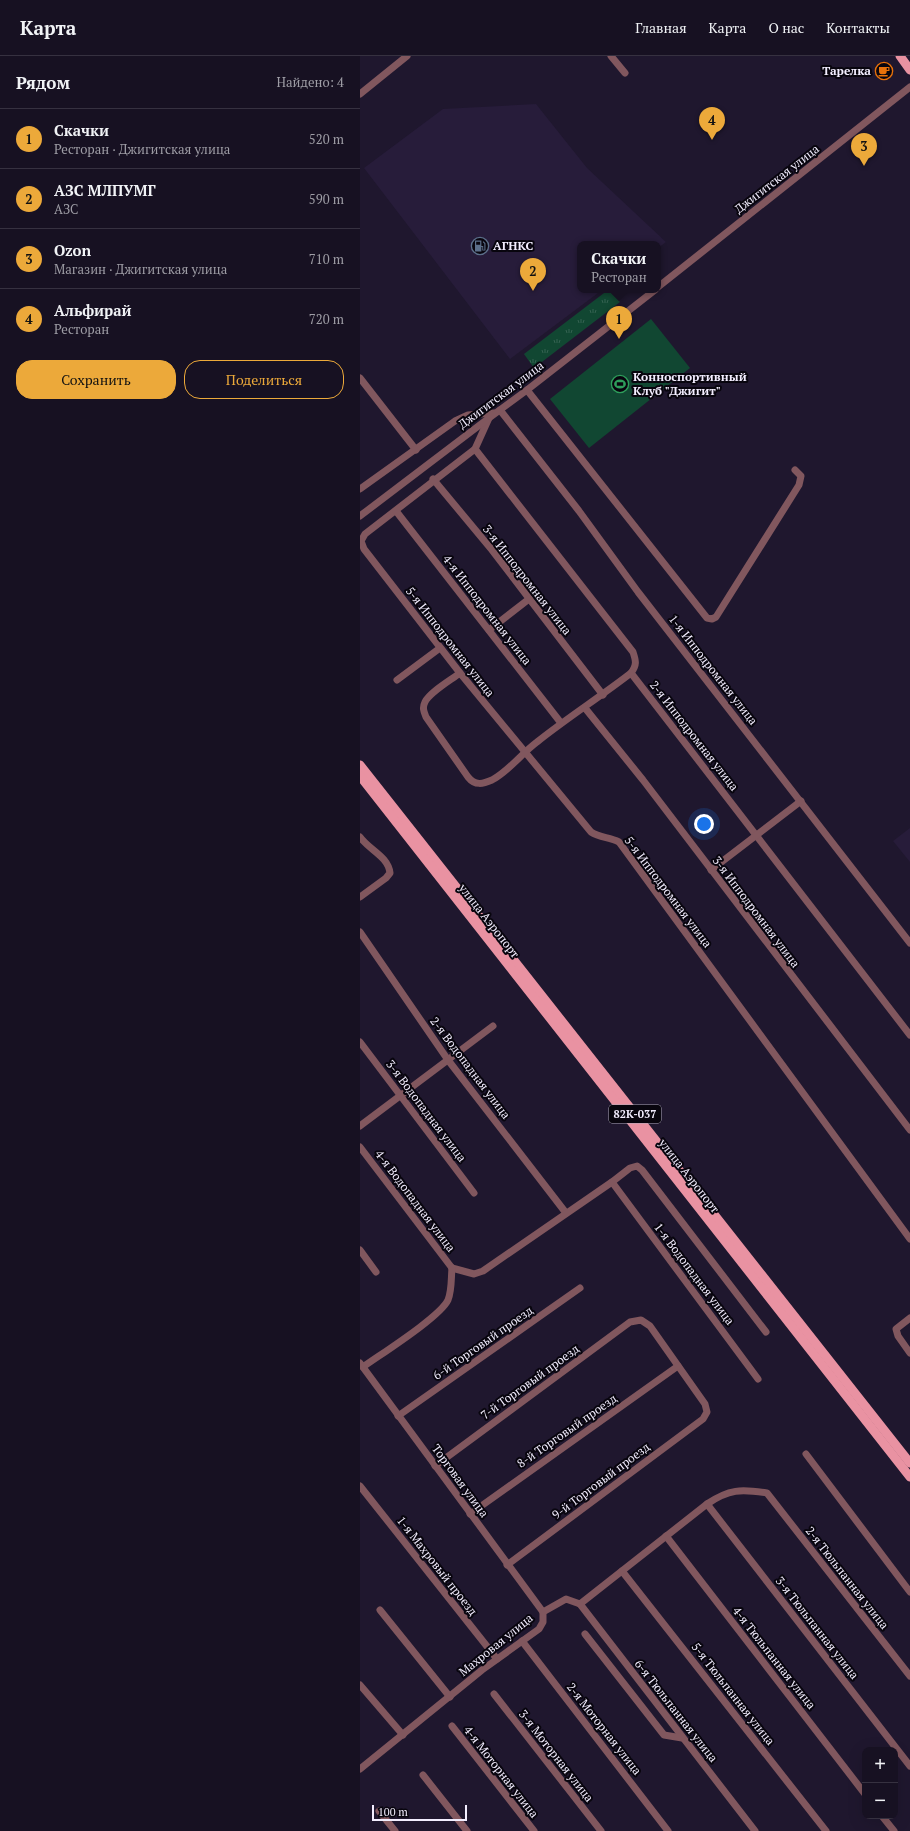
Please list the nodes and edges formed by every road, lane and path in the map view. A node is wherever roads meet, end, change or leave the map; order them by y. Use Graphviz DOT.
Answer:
graph roads {
  1 [pos="406,56"];
  2 [pos="611,56"];
  3 [pos="900,56"];
  4 [pos="910,70"];
  5 [pos="625,73"];
  6 [pos="910,87"];
  7 [pos="360,94"];
  8 [pos="661,285"];
  9 [pos="651,293"];
  10 [pos="360,378"];
  11 [pos="527,390"];
  12 [pos="494,414"];
  13 [pos="475,449"];
  14 [pos="416,450"];
  15 [pos="794,470"];
  16 [pos="433,479"];
  17 [pos="360,489"];
  18 [pos="396,511"];
  19 [pos="360,516"];
  20 [pos="529,599"];
  21 [pos="489,630"];
  22 [pos="440,648"];
  23 [pos="460,673"];
  24 [pos="631,673"];
  25 [pos="396,680"];
  26 [pos="602,695"];
  27 [pos="585,708"];
  28 [pos="561,723"];
  29 [pos="524,752"];
  30 [pos="360,765"];
  31 [pos="360,776"];
  32 [pos="801,801"];
  33 [pos="757,836"];
  34 [pos="360,837"];
  35 [pos="711,870"];
  36 [pos="360,897"];
  37 [pos="360,932"];
  38 [pos="910,943"];
  39 [pos="493,1026"];
  40 [pos="910,1035"];
  41 [pos="360,1042"];
  42 [pos="448,1060"];
  43 [pos="401,1096"];
  44 [pos="360,1126"];
  45 [pos="910,1130"];
  46 [pos="360,1147"];
  47 [pos="612,1182"];
  48 [pos="474,1193"];
  49 [pos="566,1213"];
  50 [pos="910,1239"];
  51 [pos="360,1250"];
  52 [pos="452,1268"];
  53 [pos="376,1272"];
  54 [pos="580,1288"];
  55 [pos="910,1318"];
  56 [pos="766,1332"];
  57 [pos="910,1353"];
  58 [pos="361,1364"];
  59 [pos="678,1366"];
  60 [pos="758,1379"];
  61 [pos="398,1416"];
  62 [pos="806,1454"];
  63 [pos="910,1463"];
  64 [pos="435,1466"];
  65 [pos="910,1477"];
  66 [pos="360,1486"];
  67 [pos="706,1504"];
  68 [pos="470,1514"];
  69 [pos="666,1536"];
  70 [pos="507,1565"];
  71 [pos="622,1571"];
  72 [pos="910,1592"];
  73 [pos="580,1604"];
  74 [pos="380,1610"];
  75 [pos="542,1612"];
  76 [pos="585,1634"];
  77 [pos="522,1641"];
  78 [pos="497,1659"];
  79 [pos="910,1676"];
  80 [pos="360,1684"];
  81 [pos="494,1694"];
  82 [pos="450,1697"];
  83 [pos="452,1726"];
  84 [pos="404,1734"];
  85 [pos="682,1738"];
  86 [pos="910,1766"];
  87 [pos="360,1769"];
  88 [pos="423,1775"];
  89 [pos="862,1790"];
  90 [pos="379,1811"];
  91 [pos="884,1819"];
  92 [pos="395,1831"];
  93 [pos="467,1831"];
  94 [pos="534,1831"];
  95 [pos="601,1831"];
  96 [pos="668,1831"];
  97 [pos="755,1831"];
  98 [pos="826,1831"];
  99 [pos="894,1831"];
  1 -- 7 [label="street"];
  2 -- 5 [label="street"];
  3 -- 4 [label="main road"];
  6 -- 8 [label="street, Джигитская улица"];
  9 -- 11 [label="street, Джигитская улица"];
  10 -- 14 [label="street"];
  11 -- 12 [label="street, Джигитская улица"];
  11 -- 15 [label="street"];
  12 -- 13 [label="street"];
  12 -- 14 [label="street"];
  12 -- 19 [label="street, Джигитская улица"];
  12 -- 32 [label="street, 1-я Ипподромная улица"];
  13 -- 16 [label="street"];
  13 -- 24 [label="street"];
  14 -- 17 [label="street"];
  16 -- 18 [label="street"];
  16 -- 20 [label="street, 3-я Ипподромная улица"];
  18 -- 21 [label="street, 4-я Ипподромная улица"];
  18 -- 22 [label="street, 5-я Ипподромная улица"];
  20 -- 21 [label="street"];
  20 -- 26 [label="street, 3-я Ипподромная улица"];
  21 -- 28 [label="street, 4-я Ипподромная улица"];
  22 -- 23 [label="street, 5-я Ипподромная улица"];
  22 -- 25 [label="street"];
  23 -- 29 [label="street, 5-я Ипподромная улица"];
  23 -- 29 [label="street"];
  24 -- 26 [label="street"];
  24 -- 33 [label="street, 2-я Ипподромная улица"];
  26 -- 27 [label="street"];
  27 -- 28 [label="street"];
  27 -- 35 [label="street, 3-я Ипподромная улица"];
  28 -- 29 [label="street"];
  29 -- 50 [label="street, 5-я Ипподромная улица"];
  30 -- 63 [label="main road, улица Аэропорт / 82К-037"];
  31 -- 65 [label="main road, улица Аэропорт"];
  32 -- 33 [label="street"];
  32 -- 38 [label="street, 1-я Ипподромная улица"];
  33 -- 35 [label="street"];
  33 -- 40 [label="street, 2-я Ипподромная улица"];
  34 -- 36 [label="street"];
  35 -- 45 [label="street, 3-я Ипподромная улица"];
  37 -- 42 [label="street, 2-я Водопадная улица"];
  39 -- 42 [label="street"];
  41 -- 43 [label="street, 3-я Водопадная улица"];
  42 -- 43 [label="street"];
  42 -- 49 [label="street, 2-я Водопадная улица"];
  43 -- 44 [label="street"];
  43 -- 48 [label="street, 3-я Водопадная улица"];
  46 -- 52 [label="street, 4-я Водопадная улица"];
  47 -- 49 [label="street"];
  47 -- 56 [label="street"];
  47 -- 60 [label="street, 1-я Водопадная улица"];
  49 -- 52 [label="street"];
  51 -- 53 [label="street"];
  52 -- 58 [label="street"];
  54 -- 61 [label="street, 6-й Торговый проезд"];
  55 -- 57 [label="street"];
  58 -- 61 [label="street, Торговая улица"];
  59 -- 64 [label="street, 7-й Торговый проезд"];
  59 -- 68 [label="street, 8-й Торговый проезд"];
  59 -- 70 [label="street, 9-й Торговый проезд"];
  61 -- 64 [label="street, Торговая улица"];
  62 -- 72 [label="street"];
  64 -- 68 [label="street, Торговая улица"];
  66 -- 78 [label="street, 1-я Махровый проезд"];
  67 -- 69 [label="street"];
  67 -- 79 [label="street, 2-я Тюльпанная улица"];
  67 -- 86 [label="street, 3-я Тюльпанная улица"];
  68 -- 70 [label="street, Торговая улица"];
  69 -- 71 [label="street"];
  69 -- 89 [label="street, 4-я Тюльпанная улица"];
  70 -- 75 [label="street, Торговая улица"];
  71 -- 73 [label="street"];
  71 -- 98 [label="street, 5-я Тюльпанная улица"];
  73 -- 75 [label="street, Махровая улица"];
  73 -- 85 [label="street, 6-я Тюльпанная улица"];
  74 -- 82 [label="street"];
  75 -- 77 [label="street, Махровая улица"];
  76 -- 85 [label="street"];
  77 -- 78 [label="street, Махровая улица"];
  77 -- 96 [label="street, 2-я Моторная улица"];
  78 -- 82 [label="street, Махровая улица"];
  80 -- 84 [label="street"];
  81 -- 95 [label="street, 3-я Моторная улица"];
  82 -- 84 [label="street, Махровая улица"];
  83 -- 94 [label="street, 4-я Моторная улица"];
  84 -- 87 [label="street, Махровая улица"];
  85 -- 97 [label="street, 6-я Тюльпанная улица"];
  88 -- 93 [label="street"];
  90 -- 92 [label="street"];
  91 -- 99 [label="street"];
}
